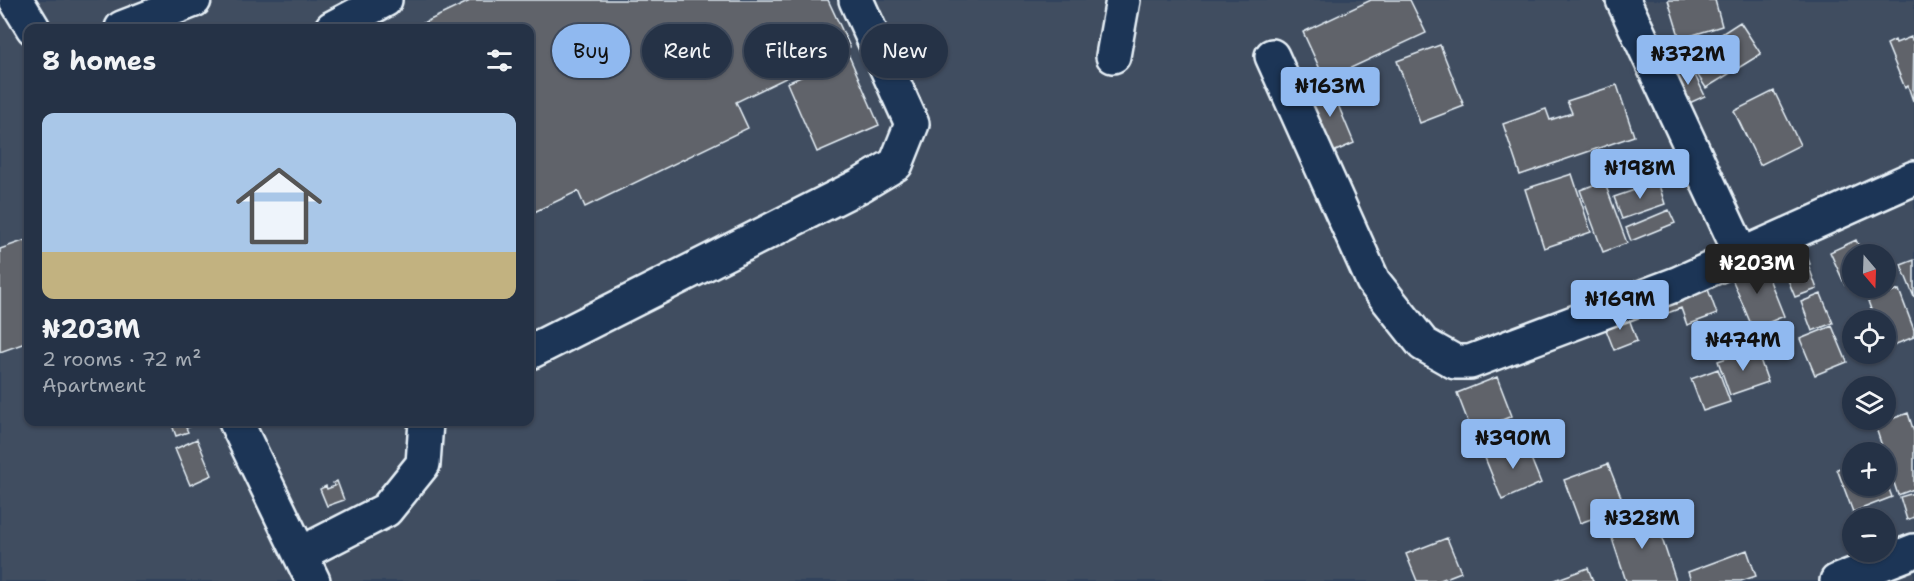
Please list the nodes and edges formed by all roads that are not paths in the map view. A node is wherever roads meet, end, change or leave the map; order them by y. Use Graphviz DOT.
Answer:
graph roads {
  1 [pos="16,0"];
  2 [pos="385,0"];
  3 [pos="856,0"];
  4 [pos="1123,0"];
  5 [pos="1623,0"];
  6 [pos="183,2"];
  7 [pos="31,24"];
  8 [pos="131,24"];
  9 [pos="340,24"];
  10 [pos="1113,56"];
  11 [pos="1272,56"];
  12 [pos="1914,178"];
  13 [pos="1741,254"];
  14 [pos="534,350"];
  15 [pos="238,426"];
  16 [pos="426,426"];
  17 [pos="1914,551"];
  18 [pos="307,567"];
  19 [pos="1837,581"];
  1 -- 7 [label="street"];
  2 -- 9 [label="street"];
  3 -- 14 [label="street"];
  4 -- 10 [label="street"];
  5 -- 13 [label="street"];
  6 -- 8 [label="street"];
  11 -- 13 [label="street"];
  12 -- 13 [label="street"];
  15 -- 18 [label="street"];
  16 -- 18 [label="street"];
  17 -- 19 [label="street"];
}
